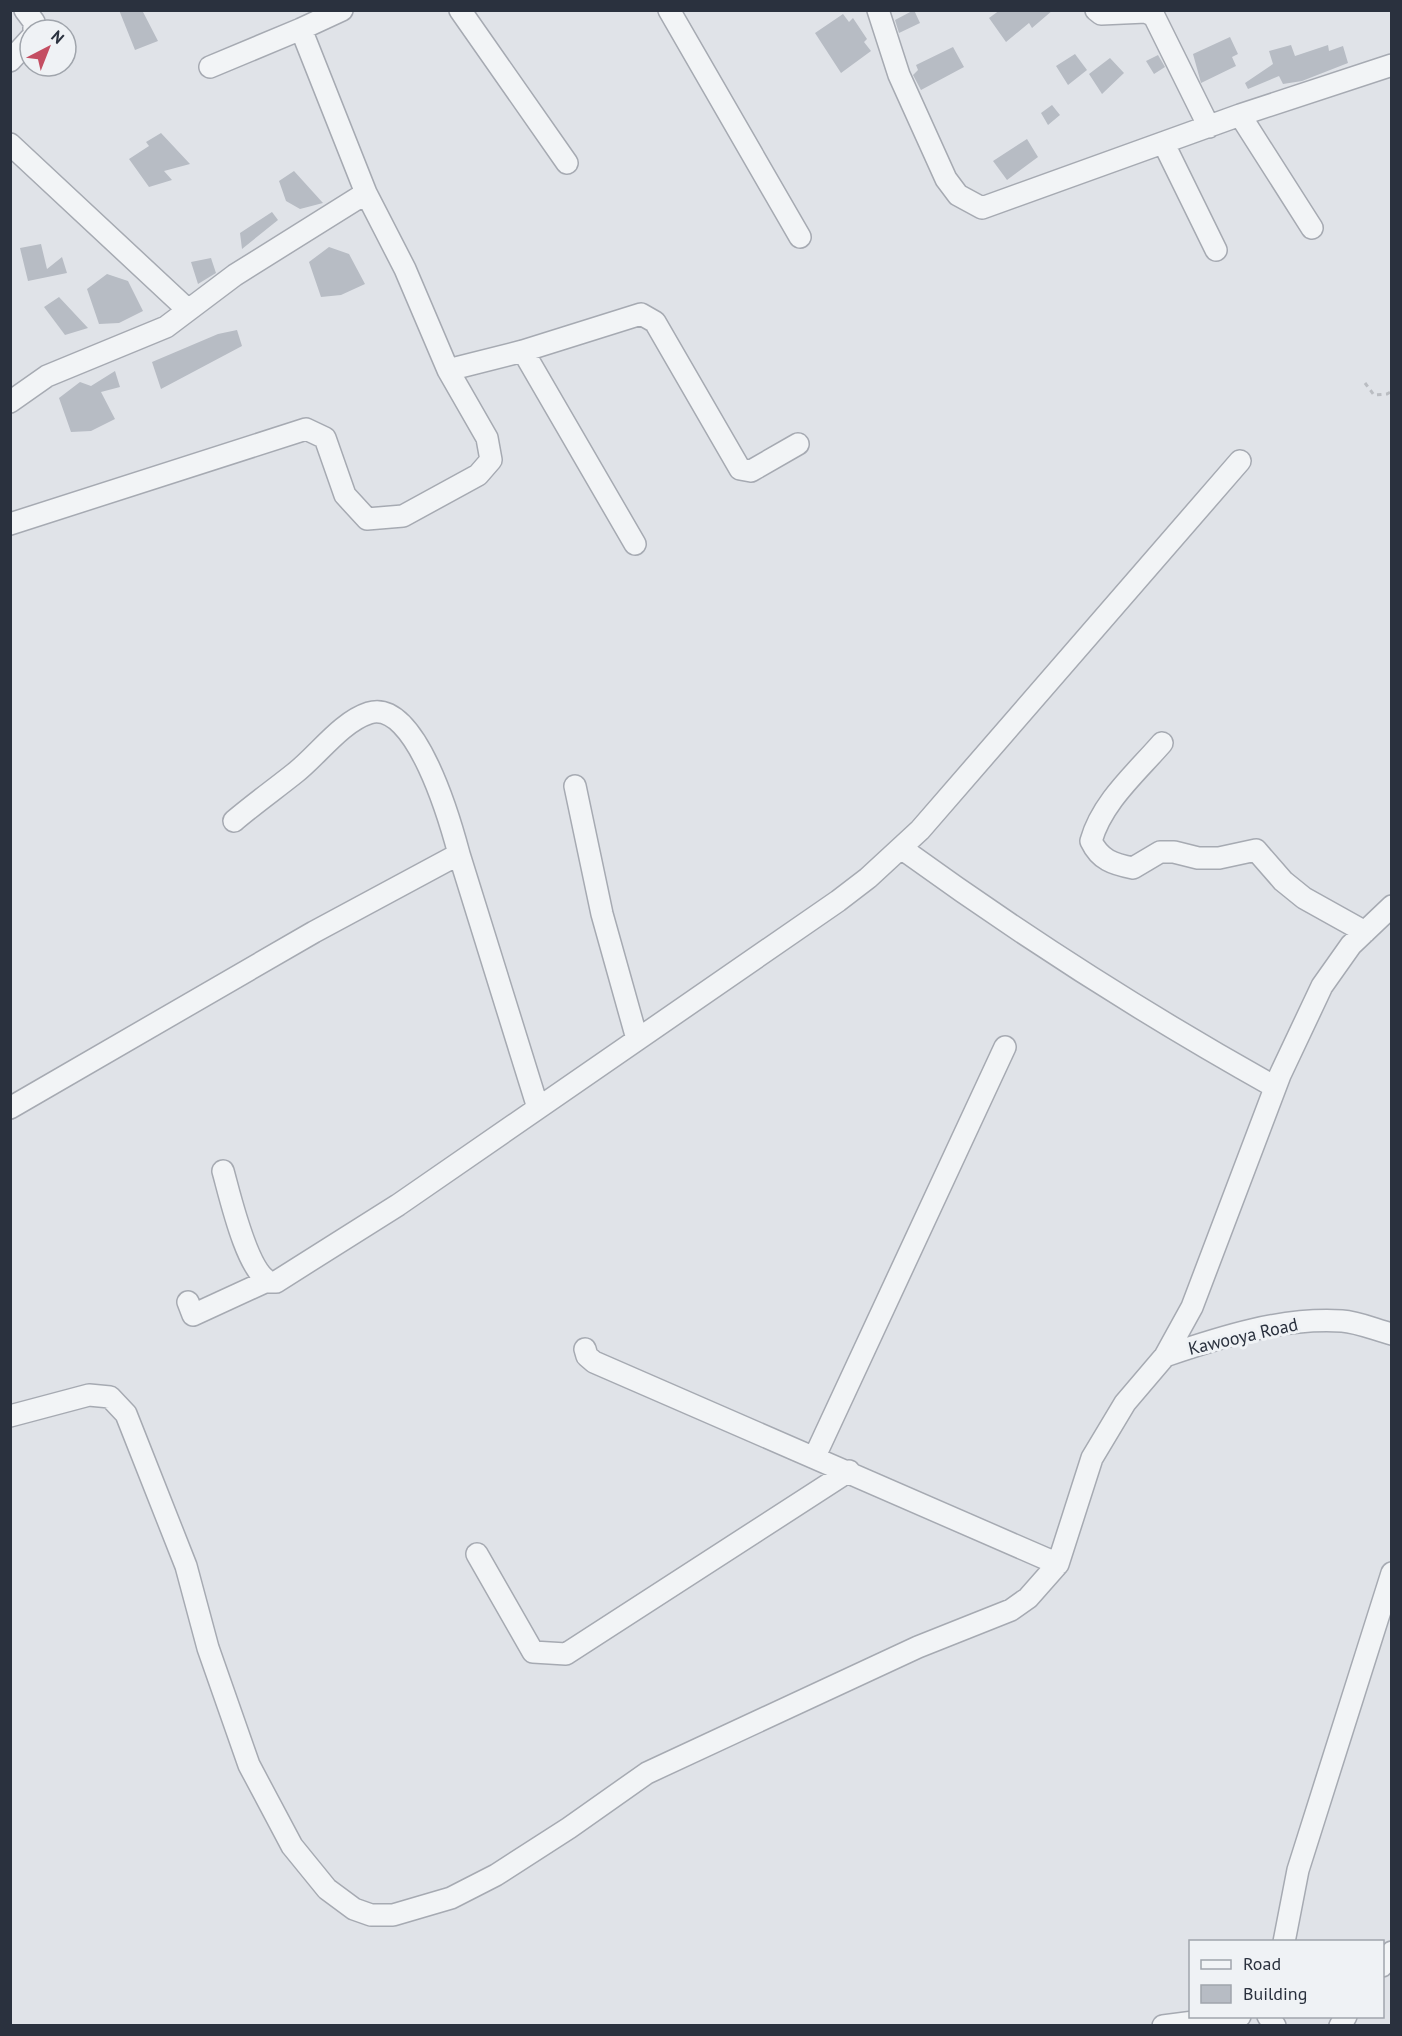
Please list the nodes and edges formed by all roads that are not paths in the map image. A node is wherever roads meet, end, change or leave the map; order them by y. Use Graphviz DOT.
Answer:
graph roads {
  1 [pos="342,10"];
  2 [pos="459,10"];
  3 [pos="669,10"];
  4 [pos="878,10"];
  5 [pos="1096,10"];
  6 [pos="301,29"];
  7 [pos="1392,65"];
  8 [pos="210,68"];
  9 [pos="1240,115"];
  10 [pos="1209,127"];
  11 [pos="10,144"];
  12 [pos="1164,144"];
  13 [pos="567,163"];
  14 [pos="366,193"];
  15 [pos="1312,228"];
  16 [pos="800,237"];
  17 [pos="1216,250"];
  18 [pos="188,310"];
  19 [pos="523,351"];
  20 [pos="448,370"];
  21 [pos="10,402"];
  22 [pos="798,444"];
  23 [pos="1240,461"];
  24 [pos="10,524"];
  25 [pos="635,544"];
  26 [pos="1162,743"];
  27 [pos="575,786"];
  28 [pos="234,821"];
  29 [pos="901,848"];
  30 [pos="459,854"];
  31 [pos="1392,906"];
  32 [pos="1365,932"];
  33 [pos="637,1039"];
  34 [pos="1005,1047"];
  35 [pos="1275,1087"];
  36 [pos="10,1108"];
  37 [pos="538,1108"];
  38 [pos="223,1171"];
  39 [pos="267,1281"];
  40 [pos="188,1302"];
  41 [pos="1392,1334"];
  42 [pos="585,1349"];
  43 [pos="1165,1356"];
  44 [pos="10,1416"];
  45 [pos="815,1456"];
  46 [pos="849,1471"];
  47 [pos="477,1554"];
  48 [pos="1058,1564"];
  49 [pos="1392,1573"];
  50 [pos="1284,1940"];
  51 [pos="1223,2018"];
  52 [pos="1163,2025"];
  1 -- 6 [label="street"];
  2 -- 13 [label="street"];
  3 -- 16 [label="street"];
  4 -- 12 [label="street"];
  5 -- 10 [label="street"];
  6 -- 8 [label="street"];
  6 -- 14 [label="street"];
  7 -- 9 [label="street"];
  9 -- 10 [label="street"];
  9 -- 15 [label="street"];
  10 -- 12 [label="street"];
  11 -- 18 [label="street"];
  12 -- 17 [label="street"];
  14 -- 18 [label="street"];
  14 -- 20 [label="street"];
  18 -- 21 [label="street"];
  19 -- 20 [label="street"];
  19 -- 22 [label="street"];
  19 -- 25 [label="street"];
  20 -- 24 [label="street"];
  23 -- 29 [label="street"];
  26 -- 32 [label="street"];
  27 -- 33 [label="street"];
  28 -- 30 [label="street"];
  29 -- 33 [label="street"];
  29 -- 35 [label="street"];
  30 -- 36 [label="street"];
  30 -- 37 [label="street"];
  31 -- 32 [label="street"];
  32 -- 35 [label="street"];
  33 -- 37 [label="street"];
  34 -- 45 [label="street"];
  35 -- 43 [label="street"];
  37 -- 39 [label="street"];
  38 -- 39 [label="street"];
  39 -- 40 [label="street"];
  41 -- 43 [label="street, Kawooya Road"];
  42 -- 45 [label="street"];
  43 -- 48 [label="street"];
  44 -- 48 [label="street"];
  45 -- 46 [label="street"];
  46 -- 47 [label="street"];
  46 -- 48 [label="street"];
  49 -- 50 [label="street"];
  51 -- 52 [label="street"];
}
